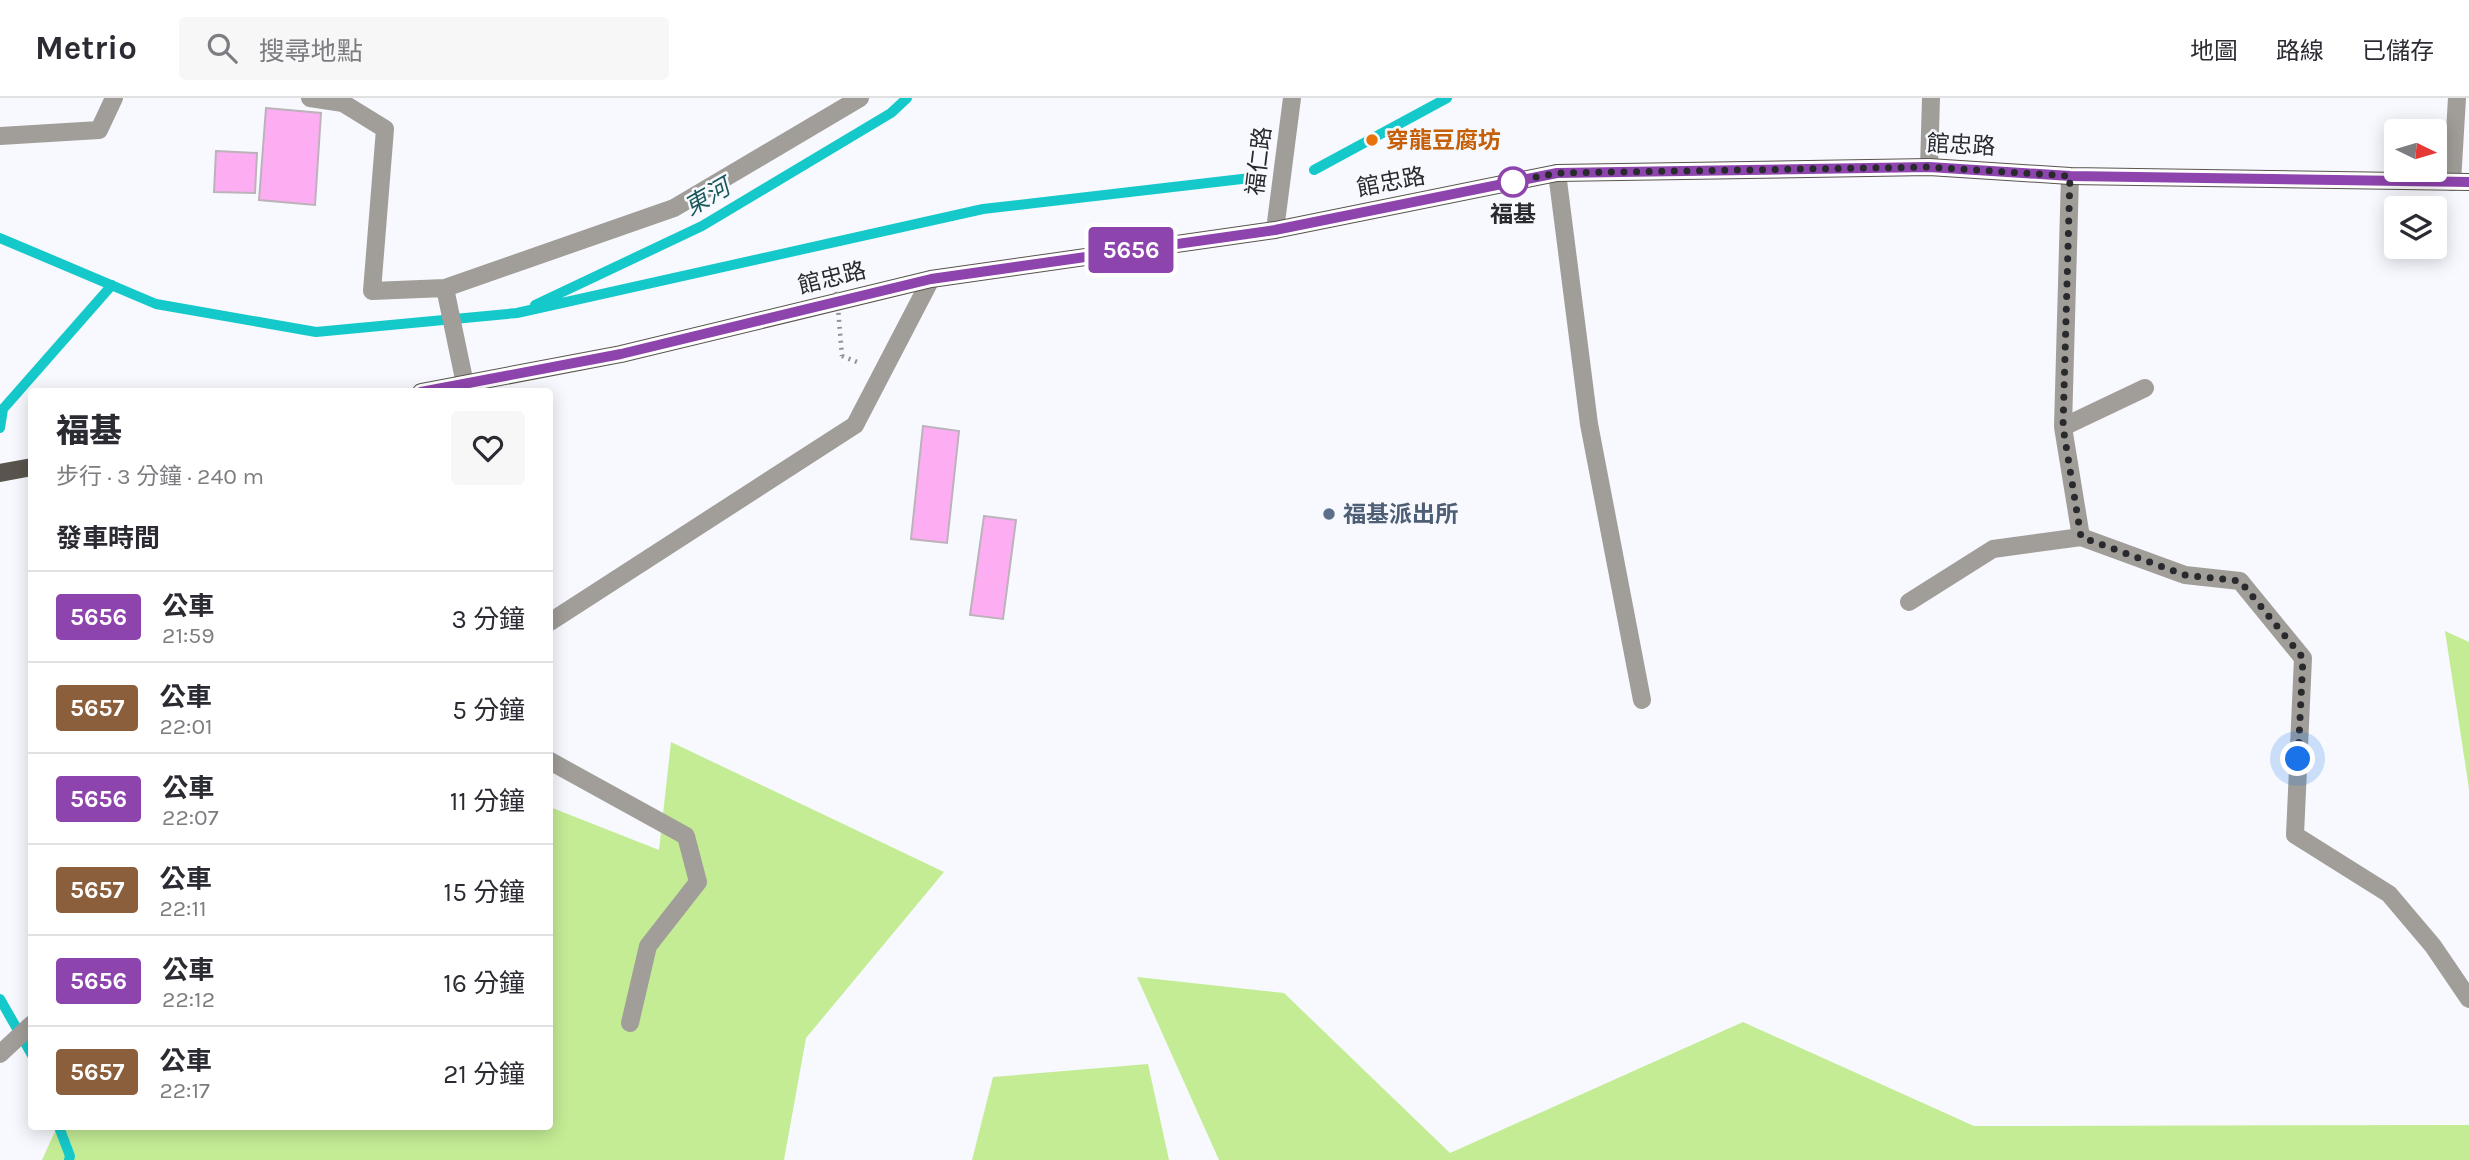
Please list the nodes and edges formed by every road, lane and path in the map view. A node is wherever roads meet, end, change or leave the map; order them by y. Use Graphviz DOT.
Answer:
graph roads {
  1 [pos="114,98"];
  2 [pos="310,98"];
  3 [pos="860,98"];
  4 [pos="1292,98"];
  5 [pos="1931,98"];
  6 [pos="2457,98"];
  7 [pos="0,136"];
  8 [pos="1929,167"];
  9 [pos="1557,173"];
  10 [pos="2070,176"];
  11 [pos="2460,182"];
  12 [pos="1275,230"];
  13 [pos="835,271"];
  14 [pos="931,279"];
  15 [pos="444,288"];
  16 [pos="842,356"];
  17 [pos="465,384"];
  18 [pos="443,388"];
  19 [pos="2145,388"];
  20 [pos="2063,427"];
  21 [pos="28,468"];
  22 [pos="0,473"];
  23 [pos="2081,537"];
  24 [pos="1909,602"];
  25 [pos="553,620"];
  26 [pos="1642,700"];
  27 [pos="553,763"];
  28 [pos="2469,999"];
  29 [pos="630,1023"];
  30 [pos="28,1028"];
  31 [pos="0,1054"];
  1 -- 7 [label="street"];
  2 -- 15 [label="street"];
  3 -- 15 [label="street"];
  4 -- 12 [label="street, 福仁路"];
  5 -- 8 [label="street"];
  6 -- 11 [label="street"];
  8 -- 9 [label="main road, 館忠路"];
  8 -- 10 [label="main road, 館忠路"];
  9 -- 12 [label="main road, 館忠路"];
  9 -- 26 [label="street"];
  10 -- 11 [label="main road, 館忠路"];
  10 -- 20 [label="street"];
  12 -- 14 [label="main road, 館忠路"];
  13 -- 16 [label="path, bridge"];
  14 -- 17 [label="main road, 館忠路"];
  14 -- 25 [label="street"];
  15 -- 17 [label="street"];
  17 -- 18 [label="main road, 館忠路"];
  19 -- 20 [label="street"];
  20 -- 23 [label="street"];
  21 -- 22 [label="main road"];
  23 -- 24 [label="street"];
  23 -- 28 [label="street"];
  27 -- 29 [label="street"];
  30 -- 31 [label="street"];
}
